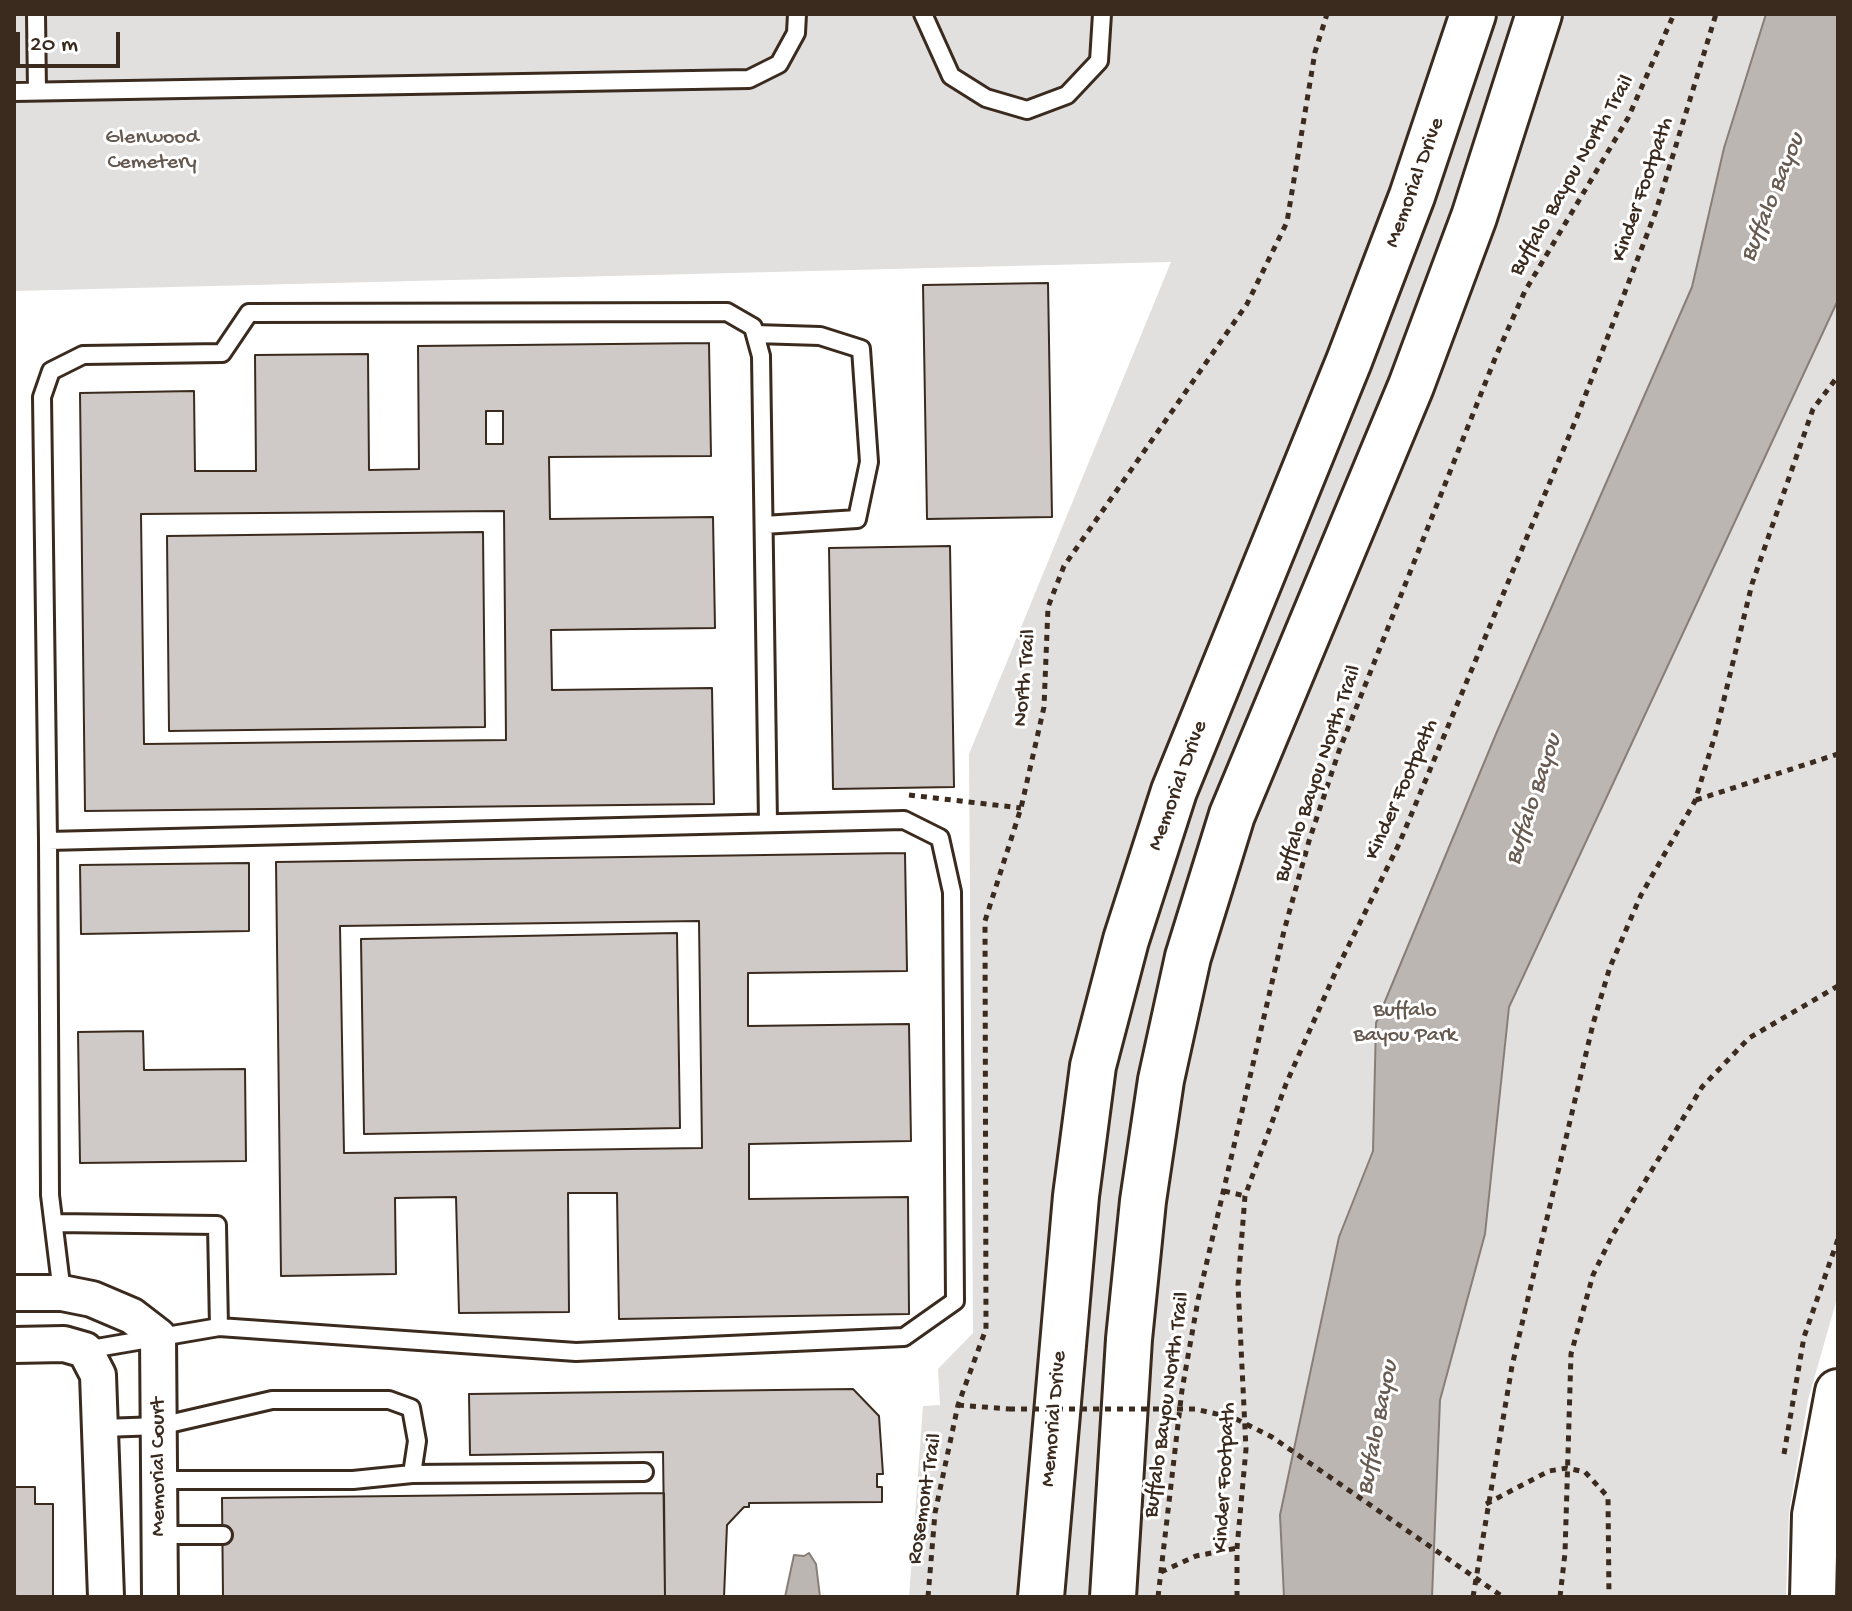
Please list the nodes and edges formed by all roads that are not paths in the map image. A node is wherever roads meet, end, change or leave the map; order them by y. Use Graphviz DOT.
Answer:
graph roads {
  1 [pos="36,14"];
  2 [pos="797,14"];
  3 [pos="923,14"];
  4 [pos="1102,14"];
  5 [pos="1473,14"];
  6 [pos="1539,14"];
  7 [pos="37,91"];
  8 [pos="14,92"];
  9 [pos="755,334"];
  10 [pos="764,525"];
  11 [pos="768,823"];
  12 [pos="48,841"];
  13 [pos="55,1223"];
  14 [pos="14,1293"];
  15 [pos="62,1293"];
  16 [pos="219,1327"];
  17 [pos="158,1336"];
  18 [pos="14,1345"];
  19 [pos="74,1347"];
  20 [pos="1838,1392"];
  21 [pos="160,1426"];
  22 [pos="102,1428"];
  23 [pos="644,1472"];
  24 [pos="412,1474"];
  25 [pos="160,1480"];
  26 [pos="160,1535"];
  27 [pos="223,1535"];
  28 [pos="106,1597"];
  29 [pos="160,1597"];
  30 [pos="1041,1597"];
  31 [pos="1113,1597"];
  32 [pos="1813,1597"];
  1 -- 7 [label="lane"];
  2 -- 7 [label="lane"];
  3 -- 4 [label="lane"];
  5 -- 30 [label="main road, Memorial Drive"];
  6 -- 31 [label="main road"];
  7 -- 8 [label="lane"];
  9 -- 10 [label="lane"];
  9 -- 10 [label="lane"];
  9 -- 12 [label="lane"];
  10 -- 11 [label="lane"];
  11 -- 12 [label="lane"];
  11 -- 16 [label="lane"];
  12 -- 13 [label="lane"];
  13 -- 15 [label="lane"];
  13 -- 16 [label="lane"];
  14 -- 15 [label="street"];
  15 -- 17 [label="street"];
  15 -- 19 [label="street"];
  16 -- 17 [label="lane"];
  17 -- 19 [label="lane"];
  17 -- 21 [label="street, Memorial Court"];
  18 -- 19 [label="street"];
  19 -- 22 [label="street"];
  20 -- 32 [label="main road"];
  21 -- 22 [label="lane"];
  21 -- 24 [label="lane"];
  21 -- 25 [label="street, Memorial Court"];
  22 -- 28 [label="street"];
  23 -- 24 [label="lane"];
  24 -- 25 [label="lane"];
  25 -- 26 [label="street, Memorial Court"];
  26 -- 27 [label="lane"];
  26 -- 29 [label="street, Memorial Court"];
}
